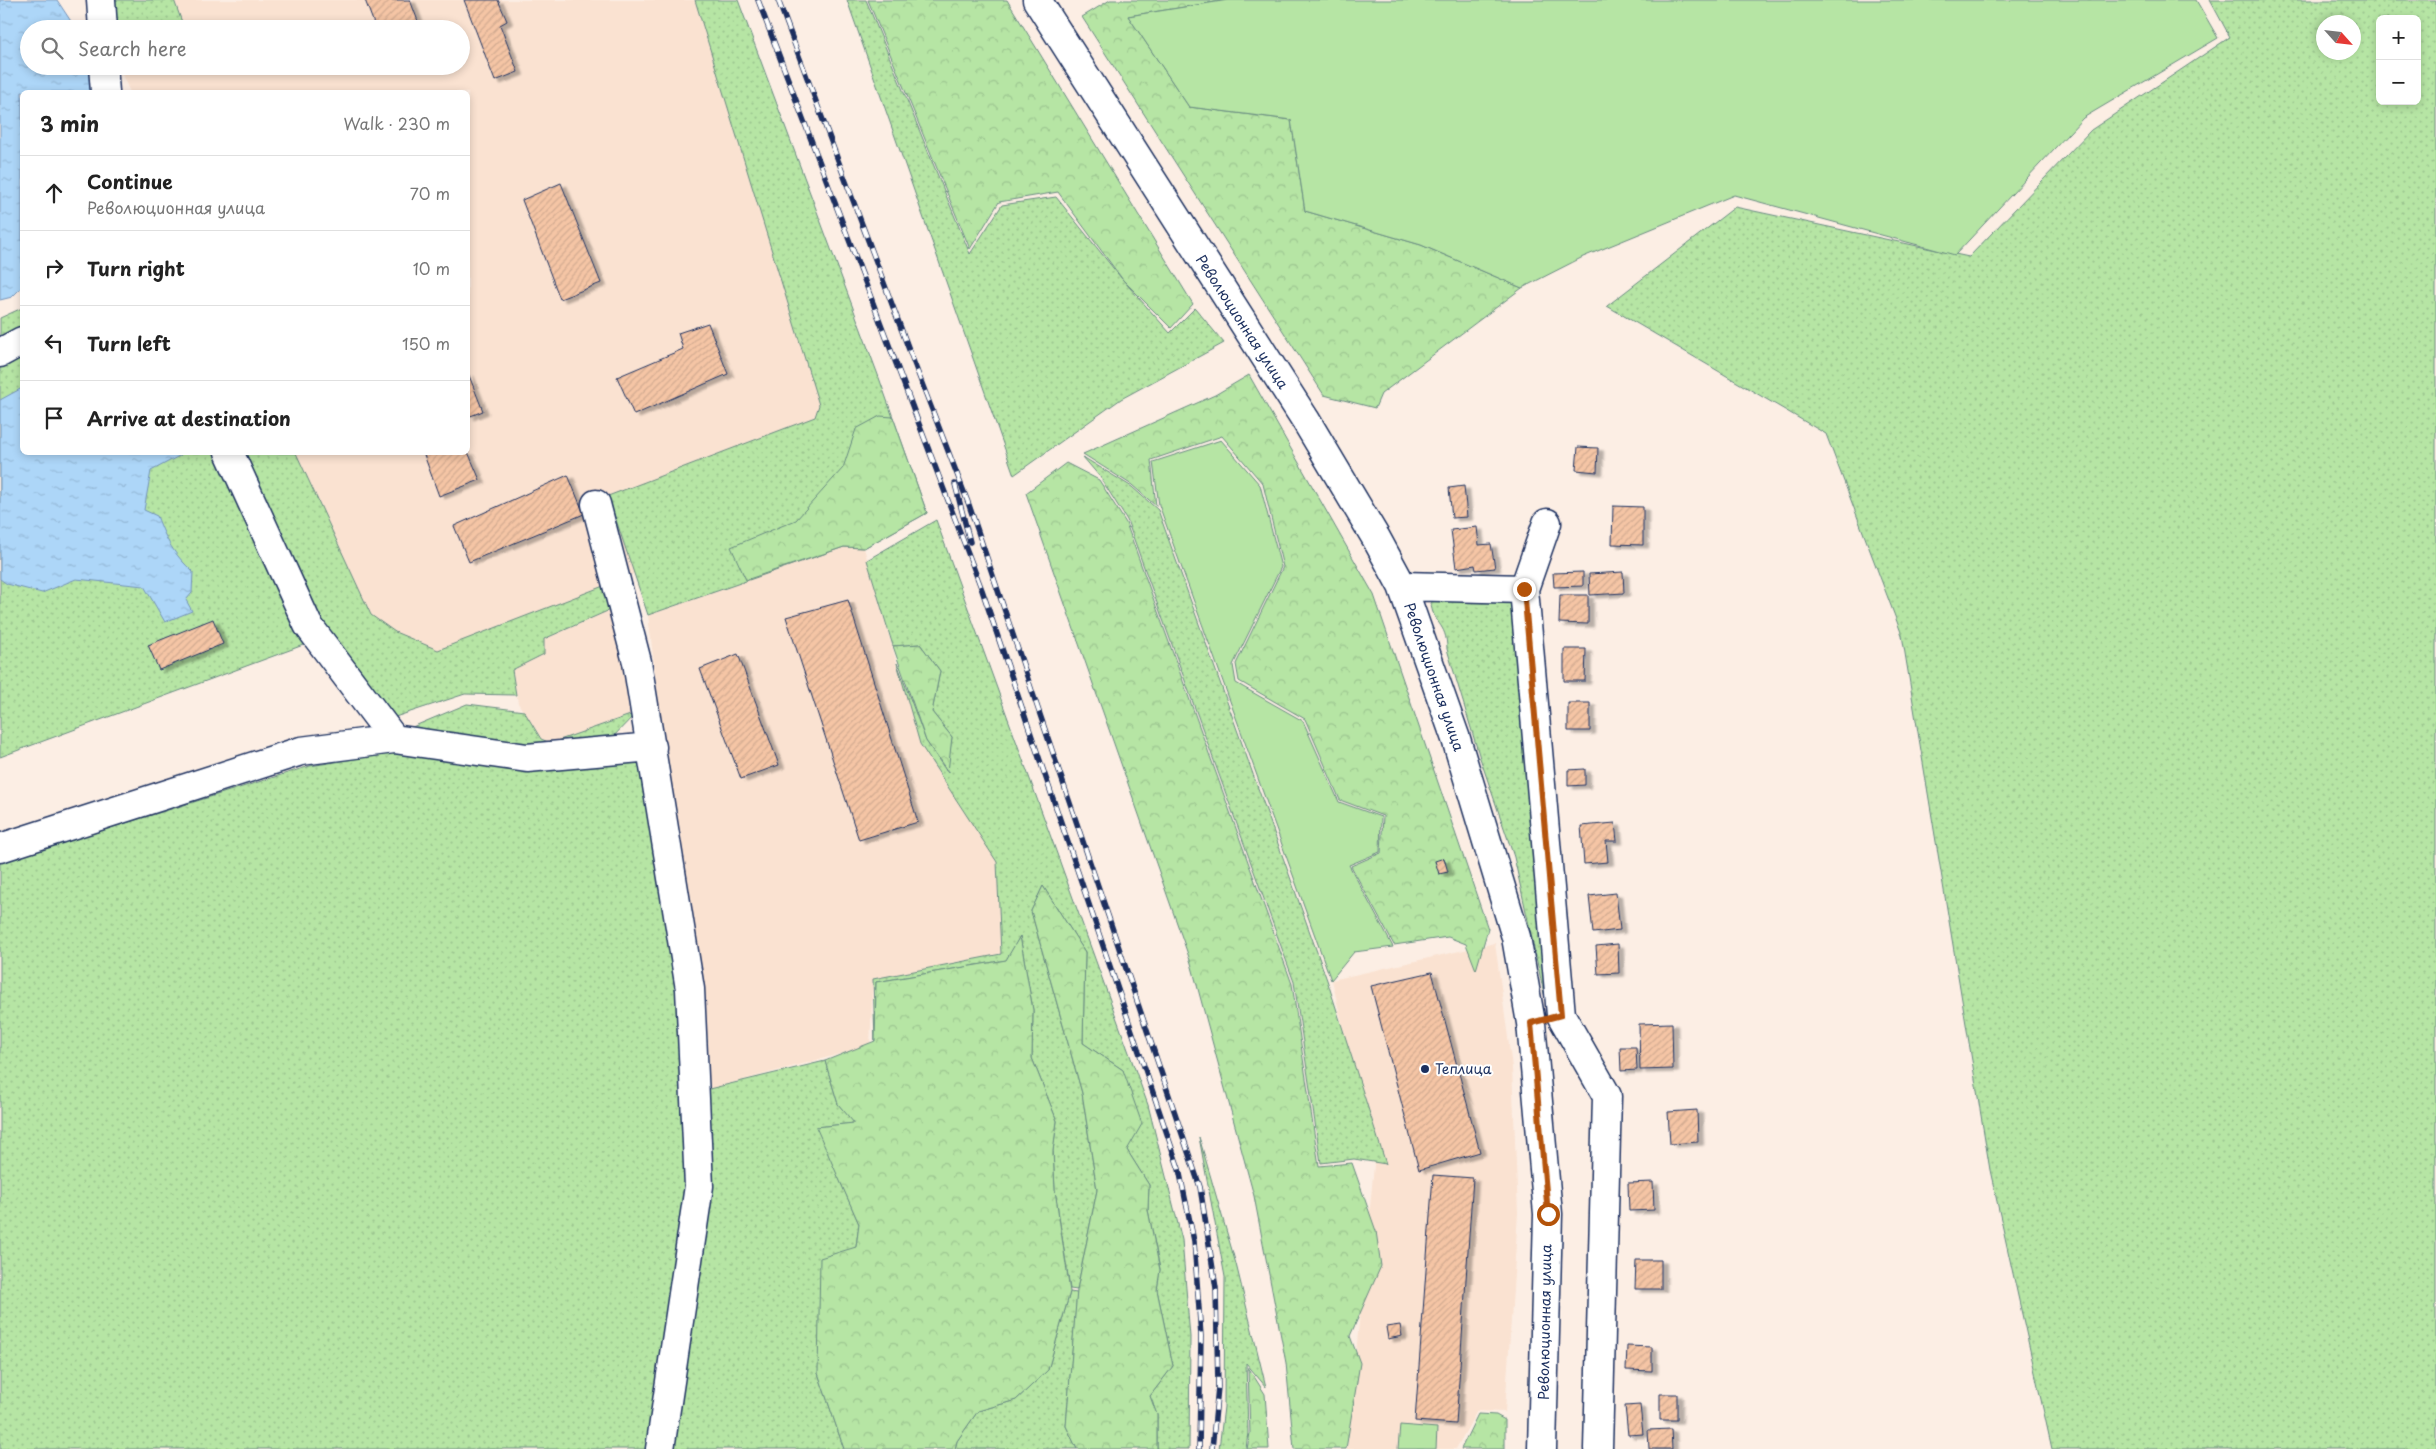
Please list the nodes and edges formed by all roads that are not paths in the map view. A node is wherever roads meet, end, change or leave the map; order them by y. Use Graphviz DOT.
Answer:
graph roads {
  1 [pos="101,0"];
  2 [pos="1037,0"];
  3 [pos="102,20"];
  4 [pos="104,75"];
  5 [pos="105,90"];
  6 [pos="20,342"];
  7 [pos="0,353"];
  8 [pos="230,455"];
  9 [pos="596,504"];
  10 [pos="1547,523"];
  11 [pos="1402,586"];
  12 [pos="1524,589"];
  13 [pos="394,739"];
  14 [pos="652,747"];
  15 [pos="0,848"];
  16 [pos="1561,1015"];
  17 [pos="1531,1023"];
  18 [pos="660,1449"];
  19 [pos="1542,1449"];
  20 [pos="1598,1449"];
  1 -- 3 [label="street"];
  2 -- 11 [label="street, Революционная улица"];
  4 -- 5 [label="street"];
  6 -- 7 [label="street"];
  8 -- 13 [label="street"];
  9 -- 14 [label="street"];
  10 -- 12 [label="street"];
  11 -- 12 [label="street"];
  11 -- 17 [label="street, Революционная улица"];
  12 -- 16 [label="street"];
  13 -- 14 [label="street"];
  13 -- 15 [label="street"];
  14 -- 18 [label="street"];
  16 -- 17 [label="street"];
  16 -- 20 [label="street"];
  17 -- 19 [label="street, Революционная улица"];
}
